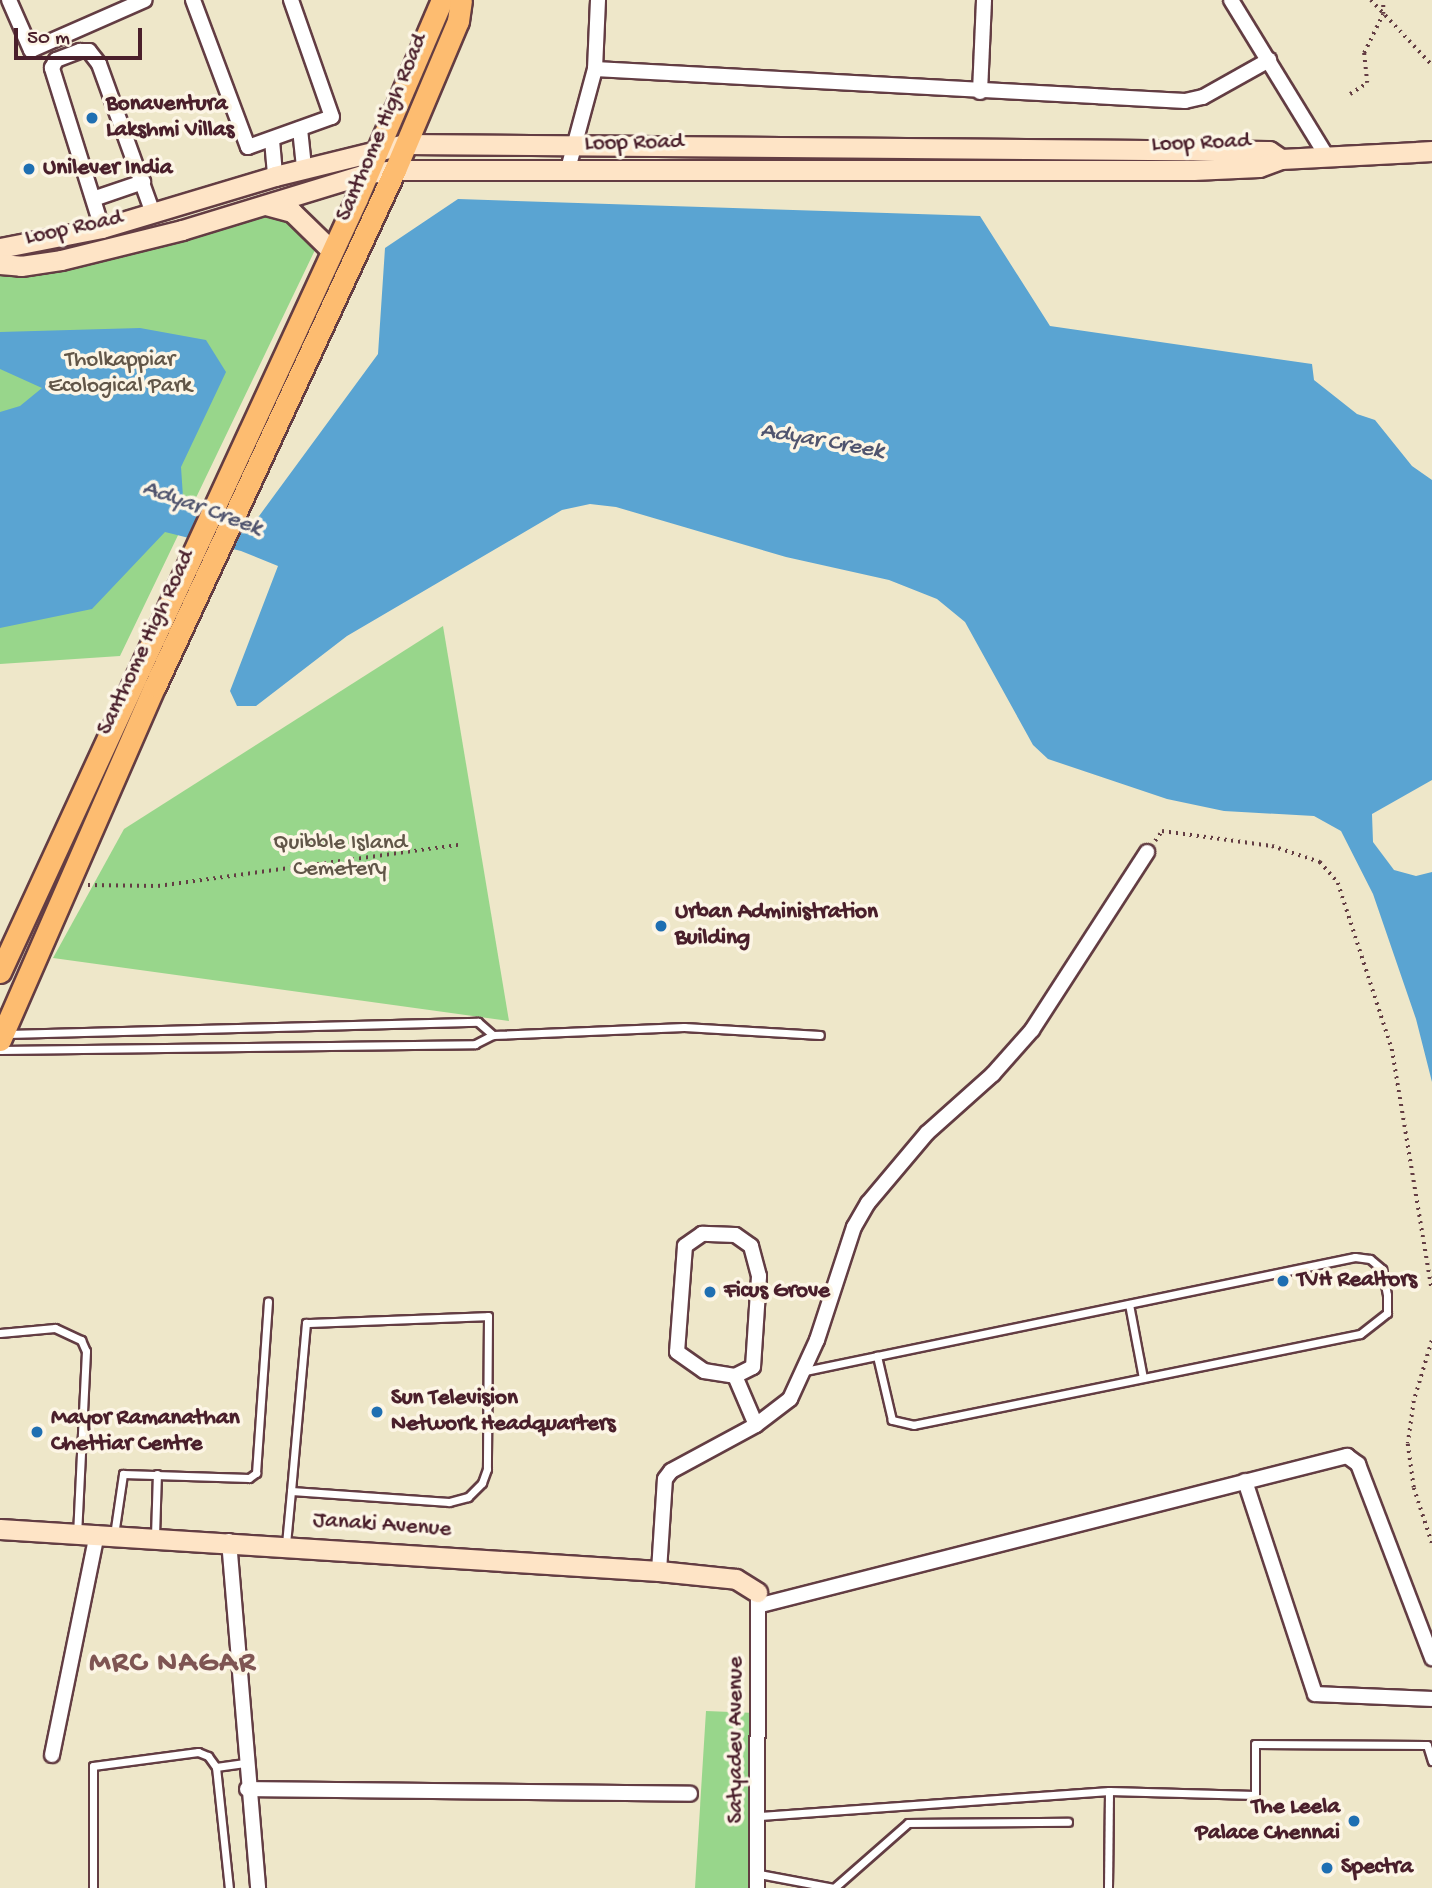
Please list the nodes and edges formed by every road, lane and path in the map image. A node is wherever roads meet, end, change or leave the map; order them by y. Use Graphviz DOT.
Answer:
graph roads {
  1 [pos="9,0"];
  2 [pos="145,0"];
  3 [pos="193,0"];
  4 [pos="291,0"];
  5 [pos="442,0"];
  6 [pos="461,0"];
  7 [pos="598,0"];
  8 [pos="984,0"];
  9 [pos="1231,0"];
  10 [pos="1371,0"];
  11 [pos="1383,0"];
  12 [pos="1383,14"];
  13 [pos="1269,60"];
  14 [pos="1432,65"];
  15 [pos="595,69"];
  16 [pos="980,92"];
  17 [pos="1350,94"];
  18 [pos="300,129"];
  19 [pos="272,140"];
  20 [pos="405,144"];
  21 [pos="571,147"];
  22 [pos="377,148"];
  23 [pos="1432,150"];
  24 [pos="1328,158"];
  25 [pos="1287,159"];
  26 [pos="304,168"];
  27 [pos="568,169"];
  28 [pos="395,170"];
  29 [pos="368,173"];
  30 [pos="275,176"];
  31 [pos="143,182"];
  32 [pos="96,198"];
  33 [pos="265,205"];
  34 [pos="153,214"];
  35 [pos="102,228"];
  36 [pos="0,248"];
  37 [pos="332,251"];
  38 [pos="0,264"];
  39 [pos="1162,831"];
  40 [pos="458,845"];
  41 [pos="1147,852"];
  42 [pos="67,884"];
  43 [pos="2,963"];
  44 [pos="31,969"];
  45 [pos="493,1035"];
  46 [pos="820,1035"];
  47 [pos="1,1041"];
  48 [pos="1432,1290"];
  49 [pos="268,1301"];
  50 [pos="1129,1304"];
  51 [pos="0,1333"];
  52 [pos="1432,1341"];
  53 [pos="877,1356"];
  54 [pos="804,1371"];
  55 [pos="735,1376"];
  56 [pos="1143,1378"];
  57 [pos="756,1424"];
  58 [pos="157,1474"];
  59 [pos="1245,1481"];
  60 [pos="291,1491"];
  61 [pos="0,1529"];
  62 [pos="77,1534"];
  63 [pos="106,1534"];
  64 [pos="155,1536"];
  65 [pos="229,1541"];
  66 [pos="1432,1543"];
  67 [pos="286,1544"];
  68 [pos="659,1571"];
  69 [pos="759,1599"];
  70 [pos="1432,1658"];
  71 [pos="1432,1699"];
  72 [pos="51,1755"];
  73 [pos="1432,1761"];
  74 [pos="245,1763"];
  75 [pos="216,1767"];
  76 [pos="247,1789"];
  77 [pos="1109,1791"];
  78 [pos="690,1794"];
  79 [pos="760,1815"];
  80 [pos="1068,1822"];
  81 [pos="758,1881"];
  82 [pos="93,1888"];
  83 [pos="229,1888"];
  84 [pos="258,1888"];
  85 [pos="1108,1888"];
  1 -- 2 [label="street"];
  3 -- 19 [label="street"];
  4 -- 18 [label="street"];
  5 -- 22 [label="main road, Santhome High Road"];
  6 -- 20 [label="main road, Santhome High Road"];
  7 -- 15 [label="street"];
  8 -- 16 [label="street"];
  9 -- 13 [label="street"];
  10 -- 12 [label="path"];
  11 -- 12 [label="path"];
  12 -- 14 [label="path"];
  12 -- 17 [label="path"];
  13 -- 16 [label="street"];
  13 -- 24 [label="street"];
  15 -- 16 [label="street"];
  15 -- 21 [label="street"];
  18 -- 19 [label="street"];
  18 -- 26 [label="street"];
  19 -- 30 [label="street"];
  20 -- 21 [label="street, Loop Road"];
  20 -- 22 [label="street, Loop Road"];
  20 -- 28 [label="main road, Santhome High Road"];
  21 -- 25 [label="street, Loop Road"];
  21 -- 27 [label="street"];
  22 -- 26 [label="street, Loop Road"];
  22 -- 29 [label="main road, Santhome High Road"];
  23 -- 24 [label="street"];
  24 -- 25 [label="street"];
  25 -- 27 [label="street, Loop Road"];
  26 -- 30 [label="street, Loop Road"];
  27 -- 28 [label="street, Loop Road"];
  28 -- 29 [label="street, Loop Road"];
  28 -- 42 [label="main road, Santhome High Road"];
  29 -- 33 [label="street, Loop Road"];
  29 -- 37 [label="main road, Santhome High Road"];
  30 -- 34 [label="street, Loop Road"];
  31 -- 32 [label="street"];
  31 -- 32 [label="street"];
  31 -- 34 [label="street"];
  32 -- 35 [label="street"];
  33 -- 37 [label="street"];
  33 -- 38 [label="street, Loop Road"];
  34 -- 35 [label="street, Loop Road"];
  35 -- 36 [label="street, Loop Road"];
  37 -- 43 [label="main road, Santhome High Road"];
  39 -- 48 [label="path"];
  40 -- 42 [label="path"];
  41 -- 54 [label="street"];
  42 -- 44 [label="main road, Santhome High Road"];
  43 -- 44 [label="street"];
  44 -- 47 [label="main road, Santhome High Road"];
  45 -- 46 [label="lane"];
  45 -- 47 [label="lane"];
  45 -- 47 [label="lane"];
  49 -- 58 [label="lane"];
  50 -- 53 [label="lane"];
  50 -- 56 [label="lane"];
  50 -- 56 [label="lane"];
  51 -- 62 [label="lane"];
  52 -- 66 [label="path"];
  53 -- 54 [label="lane"];
  53 -- 56 [label="lane"];
  54 -- 57 [label="street"];
  55 -- 55 [label="street"];
  55 -- 57 [label="street"];
  57 -- 68 [label="street"];
  58 -- 63 [label="lane"];
  58 -- 64 [label="lane"];
  59 -- 69 [label="street"];
  59 -- 70 [label="street"];
  59 -- 71 [label="street"];
  60 -- 60 [label="lane"];
  60 -- 67 [label="lane"];
  61 -- 62 [label="street, Janaki Avenue"];
  62 -- 63 [label="street, Janaki Avenue"];
  63 -- 64 [label="street, Janaki Avenue"];
  63 -- 72 [label="street"];
  64 -- 65 [label="street, Janaki Avenue"];
  65 -- 67 [label="street, Janaki Avenue"];
  65 -- 74 [label="street"];
  67 -- 68 [label="street, Janaki Avenue"];
  68 -- 69 [label="street, Janaki Avenue"];
  69 -- 79 [label="street, Satyadev Avenue"];
  73 -- 77 [label="lane"];
  74 -- 75 [label="lane"];
  74 -- 76 [label="street"];
  75 -- 82 [label="lane"];
  75 -- 83 [label="lane"];
  76 -- 78 [label="street"];
  76 -- 84 [label="street"];
  77 -- 79 [label="lane"];
  77 -- 85 [label="lane"];
  79 -- 81 [label="street, Satyadev Avenue"];
  80 -- 81 [label="lane"];
}
